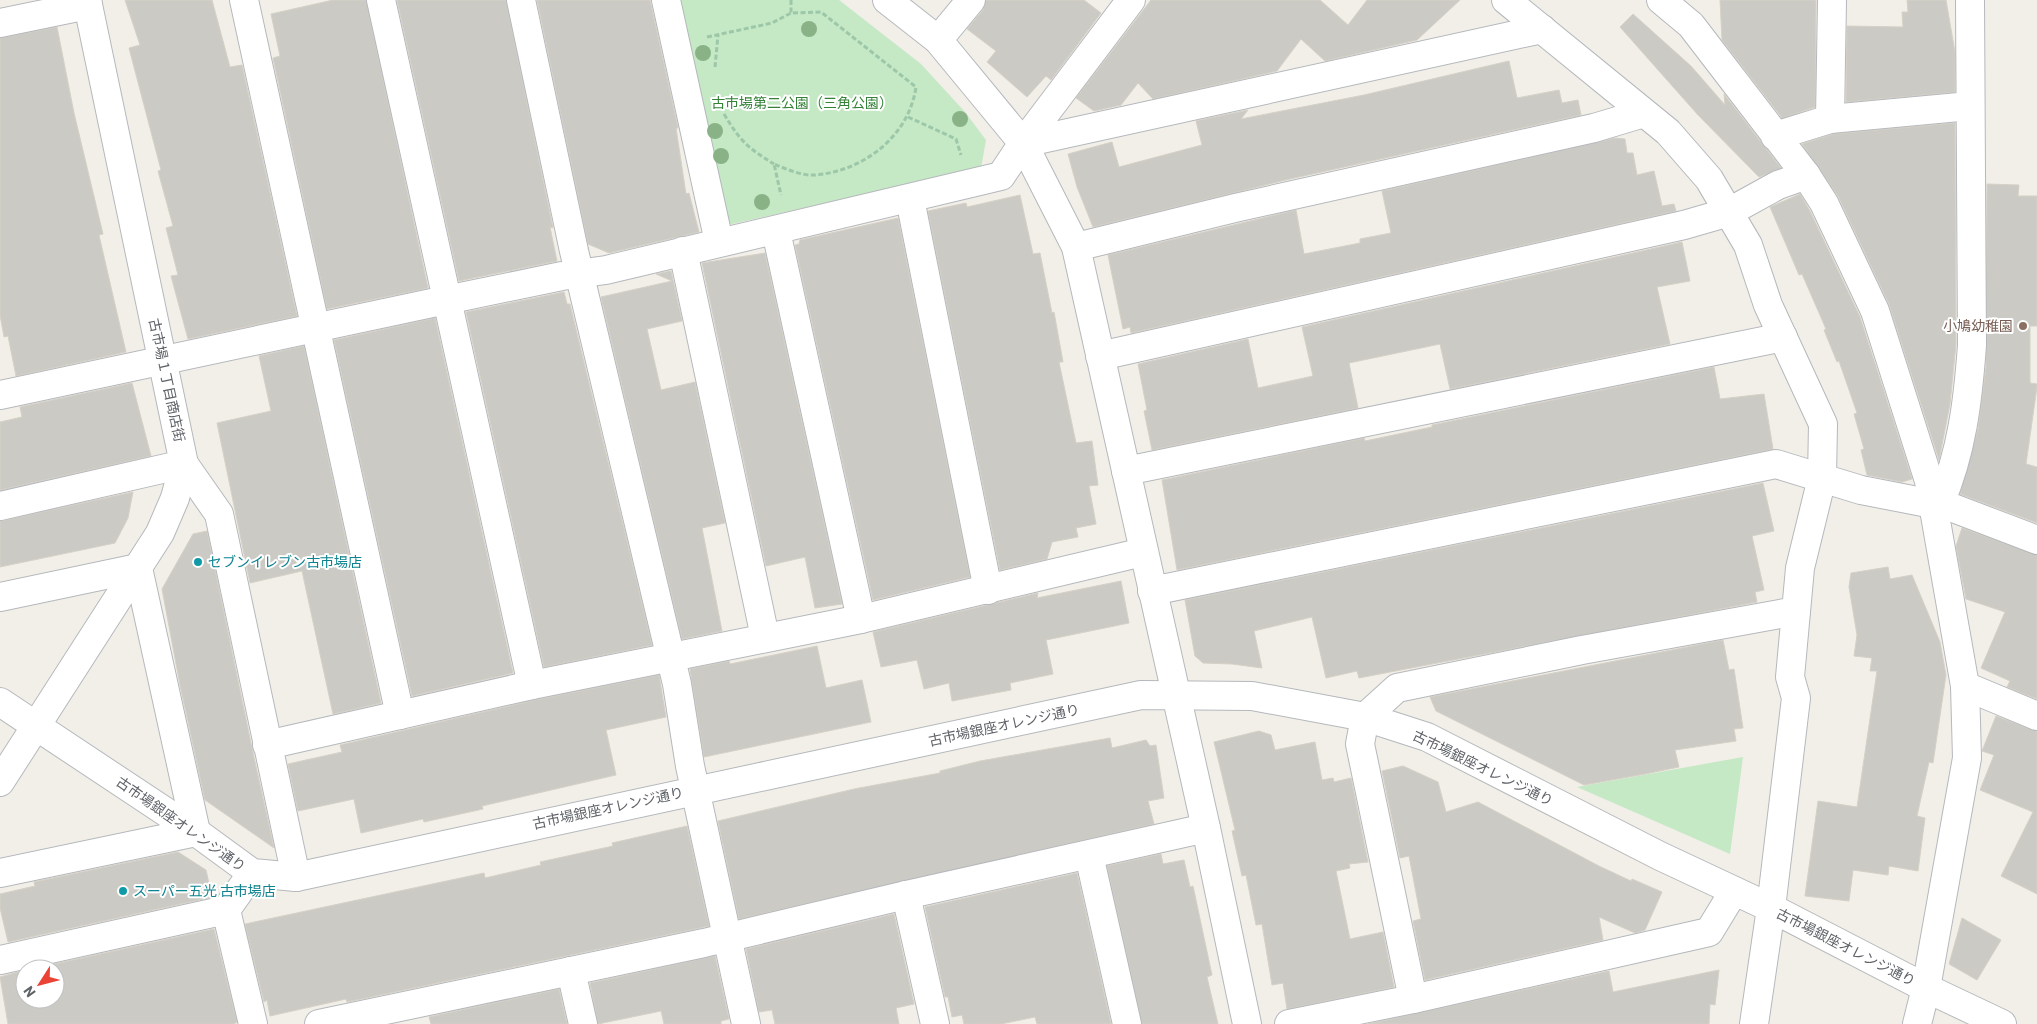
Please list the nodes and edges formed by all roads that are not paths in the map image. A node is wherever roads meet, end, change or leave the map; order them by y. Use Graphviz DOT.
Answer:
graph roads {
  1 [pos="244,0"];
  2 [pos="381,0"];
  3 [pos="521,0"];
  4 [pos="666,0"];
  5 [pos="887,0"];
  6 [pos="971,0"];
  7 [pos="1131,0"];
  8 [pos="1506,0"];
  9 [pos="1661,0"];
  10 [pos="1832,0"];
  11 [pos="1970,0"];
  12 [pos="88,3"];
  13 [pos="1691,13"];
  14 [pos="0,23"];
  15 [pos="1542,29"];
  16 [pos="938,40"];
  17 [pos="1970,106"];
  18 [pos="1644,113"];
  19 [pos="1830,119"];
  20 [pos="1775,136"];
  21 [pos="1023,143"];
  22 [pos="1806,175"];
  23 [pos="910,199"];
  24 [pos="1729,212"];
  25 [pos="782,229"];
  26 [pos="719,242"];
  27 [pos="1076,248"];
  28 [pos="683,251"];
  29 [pos="580,275"];
  30 [pos="446,300"];
  31 [pos="317,328"];
  32 [pos="1783,337"];
  33 [pos="1100,356"];
  34 [pos="163,360"];
  35 [pos="2,388"];
  36 [pos="184,464"];
  37 [pos="1126,471"];
  38 [pos="1822,478"];
  39 [pos="1937,504"];
  40 [pos="0,506"];
  41 [pos="2037,540"];
  42 [pos="1143,552"];
  43 [pos="138,568"];
  44 [pos="988,590"];
  45 [pos="1152,590"];
  46 [pos="0,597"];
  47 [pos="1796,611"];
  48 [pos="861,619"];
  49 [pos="765,637"];
  50 [pos="670,658"];
  51 [pos="532,685"];
  52 [pos="1965,686"];
  53 [pos="1177,696"];
  54 [pos="0,702"];
  55 [pos="400,715"];
  56 [pos="2037,716"];
  57 [pos="1365,717"];
  58 [pos="36,726"];
  59 [pos="267,745"];
  60 [pos="0,782"];
  61 [pos="697,789"];
  62 [pos="1206,828"];
  63 [pos="196,832"];
  64 [pos="1090,854"];
  65 [pos="0,874"];
  66 [pos="252,874"];
  67 [pos="296,877"];
  68 [pos="1734,891"];
  69 [pos="906,895"];
  70 [pos="1771,908"];
  71 [pos="226,910"];
  72 [pos="727,938"];
  73 [pos="0,960"];
  74 [pos="571,971"];
  75 [pos="1926,988"];
  76 [pos="1413,999"];
  77 [pos="417,1014"];
  78 [pos="253,1024"];
  79 [pos="319,1024"];
  80 [pos="583,1024"];
  81 [pos="746,1024"];
  82 [pos="935,1024"];
  83 [pos="1127,1024"];
  84 [pos="1247,1024"];
  85 [pos="1289,1024"];
  86 [pos="1754,1024"];
  87 [pos="1917,1024"];
  88 [pos="2002,1024"];
  1 -- 31 [label="street"];
  2 -- 30 [label="street"];
  3 -- 29 [label="street"];
  4 -- 26 [label="street"];
  5 -- 16 [label="street"];
  6 -- 16 [label="street"];
  7 -- 21 [label="street"];
  8 -- 15 [label="street"];
  9 -- 13 [label="street"];
  10 -- 19 [label="street"];
  11 -- 17 [label="street"];
  12 -- 14 [label="street"];
  12 -- 34 [label="street, 古市場１丁目商店街"];
  13 -- 20 [label="street"];
  15 -- 18 [label="street"];
  15 -- 21 [label="street"];
  16 -- 21 [label="street"];
  17 -- 19 [label="street"];
  17 -- 39 [label="street"];
  18 -- 24 [label="street"];
  18 -- 27 [label="street"];
  19 -- 20 [label="street"];
  20 -- 22 [label="street"];
  21 -- 23 [label="street"];
  21 -- 27 [label="street"];
  22 -- 24 [label="street"];
  22 -- 39 [label="street"];
  23 -- 25 [label="street"];
  23 -- 44 [label="street"];
  24 -- 32 [label="street"];
  24 -- 33 [label="street"];
  25 -- 26 [label="street"];
  25 -- 48 [label="street"];
  26 -- 28 [label="street"];
  27 -- 33 [label="street"];
  28 -- 29 [label="street"];
  28 -- 49 [label="street"];
  29 -- 30 [label="street"];
  29 -- 50 [label="street"];
  30 -- 31 [label="street"];
  30 -- 51 [label="street"];
  31 -- 34 [label="street"];
  31 -- 55 [label="street"];
  32 -- 37 [label="street"];
  32 -- 38 [label="street"];
  33 -- 37 [label="street"];
  34 -- 35 [label="street"];
  34 -- 36 [label="street, 古市場１丁目商店街"];
  36 -- 40 [label="street"];
  36 -- 43 [label="street, 古市場１丁目商店街"];
  36 -- 59 [label="street"];
  37 -- 42 [label="street"];
  38 -- 39 [label="street"];
  38 -- 45 [label="street"];
  38 -- 47 [label="street"];
  39 -- 41 [label="street"];
  39 -- 52 [label="street"];
  42 -- 44 [label="street"];
  42 -- 45 [label="street"];
  43 -- 46 [label="street"];
  43 -- 58 [label="street, 古市場１丁目商店街"];
  43 -- 63 [label="street"];
  44 -- 48 [label="street"];
  45 -- 53 [label="street"];
  47 -- 57 [label="street"];
  47 -- 70 [label="street"];
  48 -- 49 [label="street"];
  49 -- 50 [label="street"];
  50 -- 51 [label="street"];
  50 -- 61 [label="street"];
  51 -- 55 [label="street"];
  52 -- 56 [label="street"];
  52 -- 75 [label="street"];
  53 -- 57 [label="street, 古市場銀座オレンジ通り"];
  53 -- 61 [label="street, 古市場銀座オレンジ通り"];
  53 -- 62 [label="street"];
  54 -- 58 [label="street, 古市場銀座オレンジ通り"];
  55 -- 59 [label="street"];
  57 -- 68 [label="street, 古市場銀座オレンジ通り"];
  57 -- 76 [label="street"];
  58 -- 60 [label="street, 古市場１丁目商店街"];
  58 -- 63 [label="street, 古市場銀座オレンジ通り"];
  59 -- 67 [label="street"];
  61 -- 67 [label="street, 古市場銀座オレンジ通り"];
  61 -- 72 [label="street"];
  62 -- 64 [label="street"];
  62 -- 84 [label="street"];
  63 -- 65 [label="street"];
  63 -- 66 [label="street, 古市場銀座オレンジ通り"];
  64 -- 69 [label="street"];
  64 -- 83 [label="street"];
  66 -- 67 [label="street, 古市場銀座オレンジ通り"];
  66 -- 71 [label="street"];
  68 -- 70 [label="street, 古市場銀座オレンジ通り"];
  68 -- 76 [label="street"];
  69 -- 72 [label="street"];
  69 -- 82 [label="street"];
  70 -- 75 [label="street, 古市場銀座オレンジ通り"];
  70 -- 86 [label="street"];
  71 -- 73 [label="street"];
  71 -- 78 [label="street"];
  72 -- 74 [label="street"];
  72 -- 81 [label="street"];
  74 -- 77 [label="street"];
  74 -- 80 [label="street"];
  75 -- 87 [label="street"];
  75 -- 88 [label="street, 古市場銀座オレンジ通り"];
  76 -- 85 [label="street"];
  77 -- 79 [label="street"];
}
